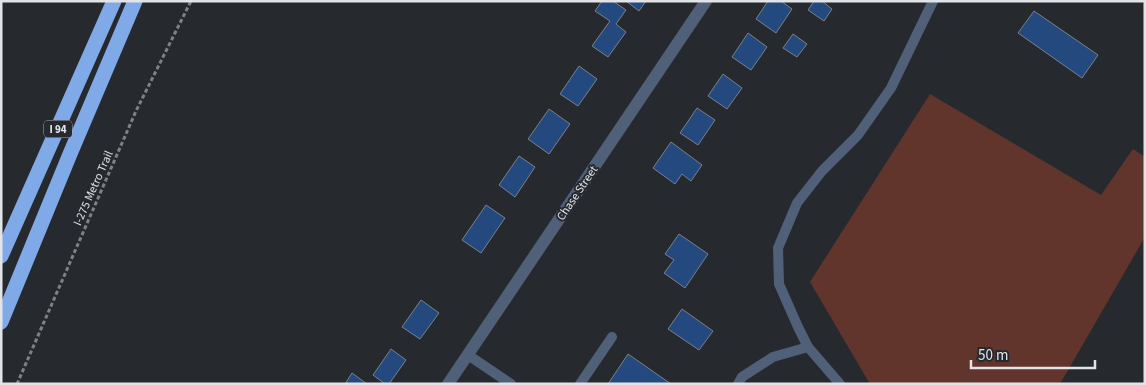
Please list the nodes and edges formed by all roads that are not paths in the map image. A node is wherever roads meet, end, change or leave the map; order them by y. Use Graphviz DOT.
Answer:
graph roads {
  1 [pos="114,1"];
  2 [pos="135,1"];
  3 [pos="706,1"];
  4 [pos="933,1"];
  5 [pos="1,256"];
  6 [pos="1,322"];
  7 [pos="612,337"];
  8 [pos="808,347"];
  9 [pos="468,355"];
  10 [pos="448,384"];
  11 [pos="511,384"];
  12 [pos="580,384"];
  13 [pos="738,384"];
  14 [pos="840,384"];
  1 -- 5 [label="highway, I 94"];
  2 -- 6 [label="highway"];
  3 -- 9 [label="street, Chase Street"];
  4 -- 8 [label="lane"];
  7 -- 12 [label="lane"];
  8 -- 13 [label="lane"];
  8 -- 14 [label="lane"];
  9 -- 10 [label="street, Chase Street"];
  9 -- 11 [label="lane"];
}
